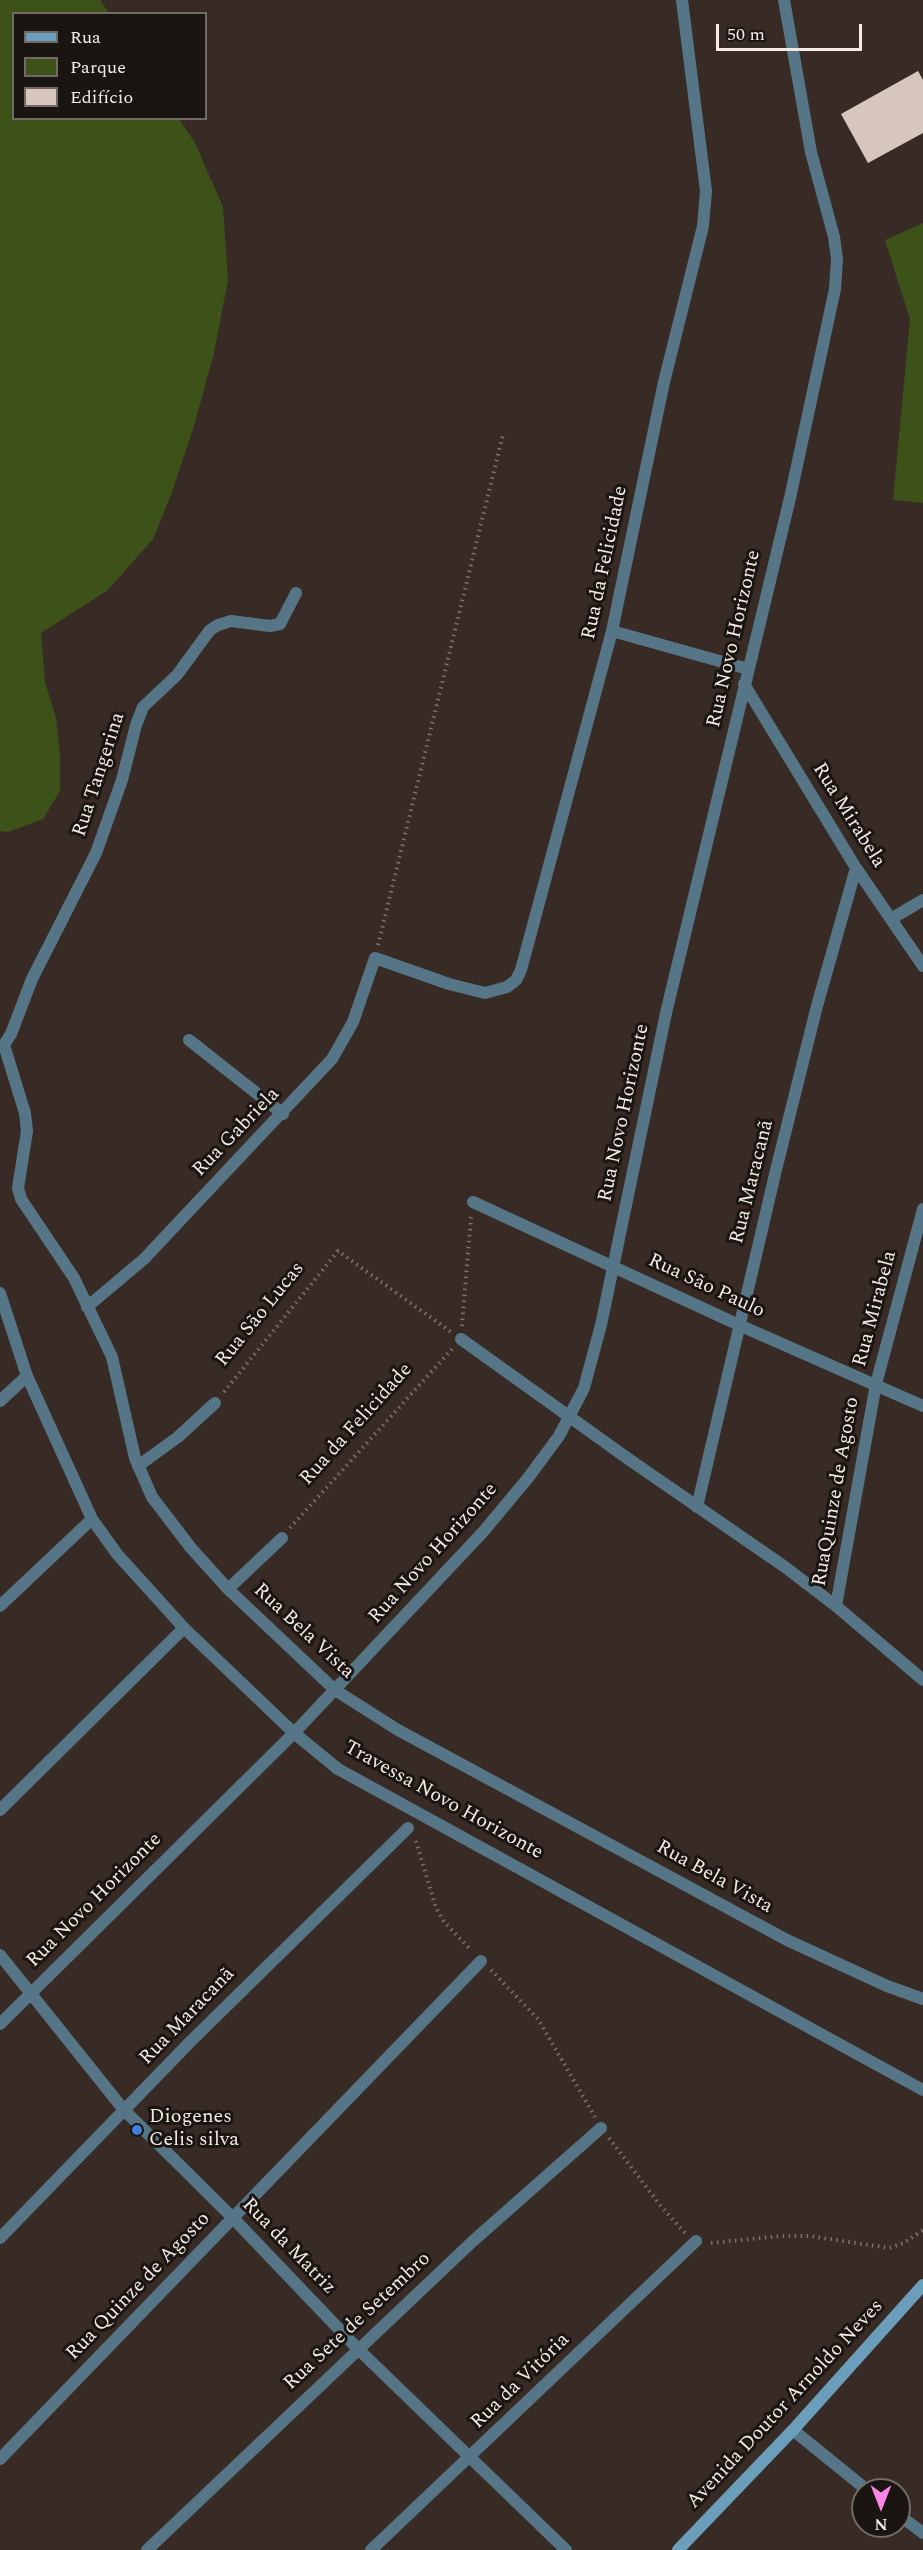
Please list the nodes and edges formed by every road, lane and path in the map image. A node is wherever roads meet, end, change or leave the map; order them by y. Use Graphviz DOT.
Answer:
graph roads {
  1 [pos="784,0"];
  2 [pos="684,1"];
  3 [pos="503,434"];
  4 [pos="296,593"];
  5 [pos="612,631"];
  6 [pos="748,669"];
  7 [pos="744,684"];
  8 [pos="856,868"];
  9 [pos="923,900"];
  10 [pos="891,920"];
  11 [pos="375,958"];
  12 [pos="923,966"];
  13 [pos="189,1040"];
  14 [pos="2,1045"];
  15 [pos="283,1114"];
  16 [pos="473,1202"];
  17 [pos="923,1209"];
  18 [pos="613,1265"];
  19 [pos="0,1293"];
  20 [pos="87,1307"];
  21 [pos="739,1326"];
  22 [pos="461,1339"];
  23 [pos="27,1376"];
  24 [pos="876,1384"];
  25 [pos="0,1401"];
  26 [pos="215,1403"];
  27 [pos="923,1406"];
  28 [pos="570,1417"];
  29 [pos="138,1466"];
  30 [pos="697,1507"];
  31 [pos="92,1519"];
  32 [pos="282,1538"];
  33 [pos="228,1589"];
  34 [pos="0,1606"];
  35 [pos="836,1606"];
  36 [pos="184,1628"];
  37 [pos="923,1680"];
  38 [pos="335,1690"];
  39 [pos="294,1733"];
  40 [pos="0,1810"];
  41 [pos="408,1828"];
  42 [pos="0,1955"];
  43 [pos="481,1961"];
  44 [pos="29,1993"];
  45 [pos="923,1999"];
  46 [pos="0,2024"];
  47 [pos="923,2090"];
  48 [pos="124,2110"];
  49 [pos="601,2128"];
  50 [pos="232,2217"];
  51 [pos="923,2230"];
  52 [pos="0,2238"];
  53 [pos="696,2241"];
  54 [pos="923,2285"];
  55 [pos="358,2349"];
  56 [pos="793,2430"];
  57 [pos="470,2458"];
  58 [pos="0,2459"];
  59 [pos="852,2478"];
  60 [pos="147,2550"];
  61 [pos="371,2550"];
  62 [pos="566,2550"];
  63 [pos="678,2550"];
  1 -- 6 [label="street, Rua Novo Horizonte"];
  2 -- 5 [label="street, Rua da Felicidade"];
  3 -- 11 [label="path"];
  4 -- 14 [label="street, Rua Tangerina"];
  5 -- 6 [label="street"];
  5 -- 11 [label="street, Rua da Felicidade"];
  6 -- 7 [label="street, Rua Novo Horizonte"];
  7 -- 8 [label="street, Rua Mirabela"];
  7 -- 18 [label="street, Rua Novo Horizonte"];
  8 -- 10 [label="street, Rua Mirabela"];
  8 -- 21 [label="street, Rua Maracanã"];
  9 -- 10 [label="street"];
  10 -- 12 [label="street, Rua Mirabela"];
  11 -- 15 [label="street, Rua Gabriela"];
  13 -- 15 [label="street"];
  14 -- 20 [label="street, Rua Bela Vista"];
  15 -- 20 [label="street, Rua Gabriela"];
  16 -- 18 [label="street, Rua São Paulo"];
  16 -- 22 [label="path"];
  17 -- 24 [label="street, Rua Mirabela"];
  18 -- 21 [label="street, Rua São Paulo"];
  18 -- 28 [label="street, Rua Novo Horizonte"];
  19 -- 23 [label="street, Travessa Novo Horizonte"];
  20 -- 29 [label="street, Rua Bela Vista"];
  21 -- 24 [label="street, Rua São Paulo"];
  21 -- 30 [label="street, Rua Maracanã"];
  22 -- 26 [label="path, Rua São Lucas"];
  22 -- 28 [label="street"];
  22 -- 32 [label="path, Rua da Felicidade"];
  23 -- 25 [label="street"];
  23 -- 31 [label="street, Travessa Novo Horizonte"];
  24 -- 27 [label="street, Rua São Paulo"];
  24 -- 35 [label="street, RuaQuinze de Agosto"];
  26 -- 29 [label="street"];
  28 -- 30 [label="street"];
  28 -- 38 [label="street, Rua Novo Horizonte"];
  29 -- 33 [label="street, Rua Bela Vista"];
  30 -- 35 [label="street"];
  31 -- 34 [label="street"];
  31 -- 36 [label="street, Travessa Novo Horizonte"];
  32 -- 33 [label="street"];
  33 -- 38 [label="street, Rua Bela Vista"];
  35 -- 37 [label="street"];
  36 -- 39 [label="street, Travessa Novo Horizonte"];
  36 -- 40 [label="street"];
  38 -- 39 [label="street, Rua Novo Horizonte"];
  38 -- 45 [label="street, Rua Bela Vista"];
  39 -- 44 [label="street, Rua Novo Horizonte"];
  39 -- 47 [label="street, Travessa Novo Horizonte"];
  41 -- 43 [label="path"];
  41 -- 48 [label="street, Rua Maracanã"];
  42 -- 44 [label="street, Rua da Matriz"];
  43 -- 49 [label="path"];
  43 -- 50 [label="street, Rua Quinze de Agosto"];
  44 -- 46 [label="street, Rua Novo Horizonte"];
  44 -- 48 [label="street, Rua da Matriz"];
  48 -- 50 [label="street, Rua da Matriz"];
  48 -- 52 [label="street, Rua Maracanã"];
  49 -- 53 [label="path"];
  49 -- 55 [label="street, Rua Sete de Setembro"];
  50 -- 55 [label="street, Rua da Matriz"];
  50 -- 58 [label="street, Rua Quinze de Agosto"];
  51 -- 53 [label="path"];
  53 -- 57 [label="street, Rua da Vitória"];
  54 -- 56 [label="main road, Avenida Doutor Arnoldo Neves"];
  55 -- 57 [label="street, Rua da Matriz"];
  55 -- 60 [label="street, Rua Sete de Setembro"];
  56 -- 59 [label="street"];
  56 -- 63 [label="main road, Avenida Doutor Arnoldo Neves"];
  57 -- 61 [label="street, Rua da Vitória"];
  57 -- 62 [label="street, Rua da Matriz"];
}
